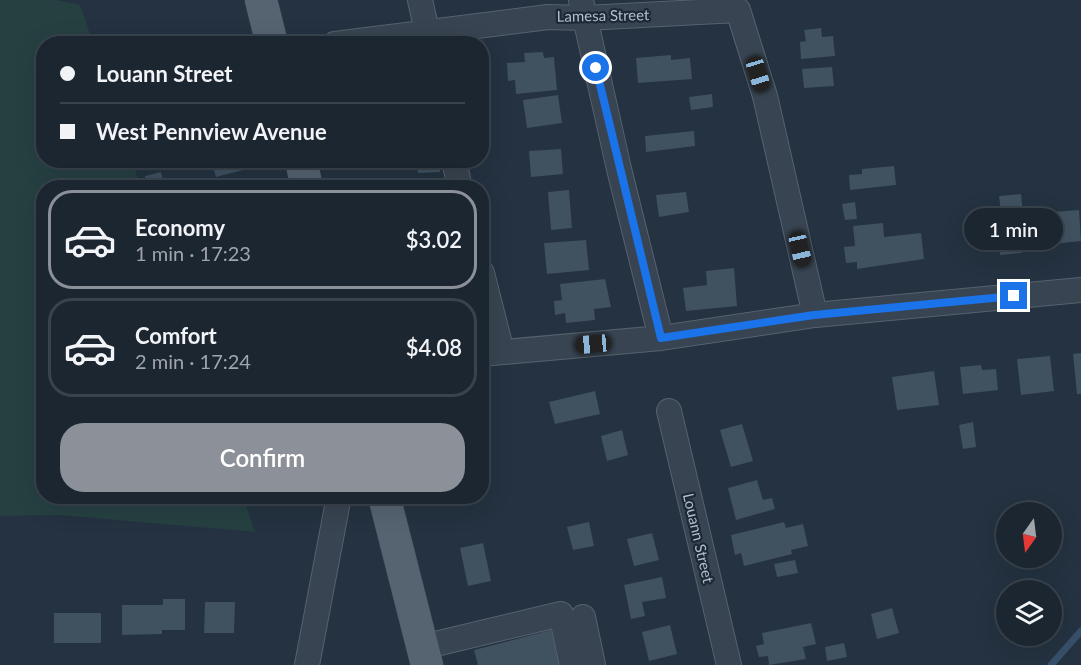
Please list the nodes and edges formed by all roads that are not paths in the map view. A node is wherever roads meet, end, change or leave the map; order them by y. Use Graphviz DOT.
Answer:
graph roads {
  1 [pos="261,0"];
  2 [pos="420,0"];
  3 [pos="583,9"];
  4 [pos="270,36"];
  5 [pos="428,36"];
  6 [pos="439,36"];
  7 [pos="1081,290"];
  8 [pos="814,315"];
  9 [pos="489,329"];
  10 [pos="661,338"];
  11 [pos="492,353"];
  12 [pos="669,411"];
  13 [pos="337,504"];
  14 [pos="386,504"];
  15 [pos="583,617"];
  16 [pos="425,656"];
  17 [pos="307,665"];
  18 [pos="572,665"];
  19 [pos="593,665"];
  20 [pos="729,665"];
  1 -- 4 [label="main road"];
  2 -- 5 [label="street"];
  3 -- 6 [label="street, Lamesa Street"];
  3 -- 8 [label="street, Lamesa Street"];
  3 -- 10 [label="street"];
  7 -- 8 [label="street"];
  8 -- 10 [label="street"];
  9 -- 11 [label="street"];
  10 -- 11 [label="street"];
  12 -- 20 [label="street, Louann Street"];
  13 -- 17 [label="street"];
  14 -- 16 [label="main road"];
  15 -- 19 [label="street"];
  16 -- 18 [label="street"];
}
